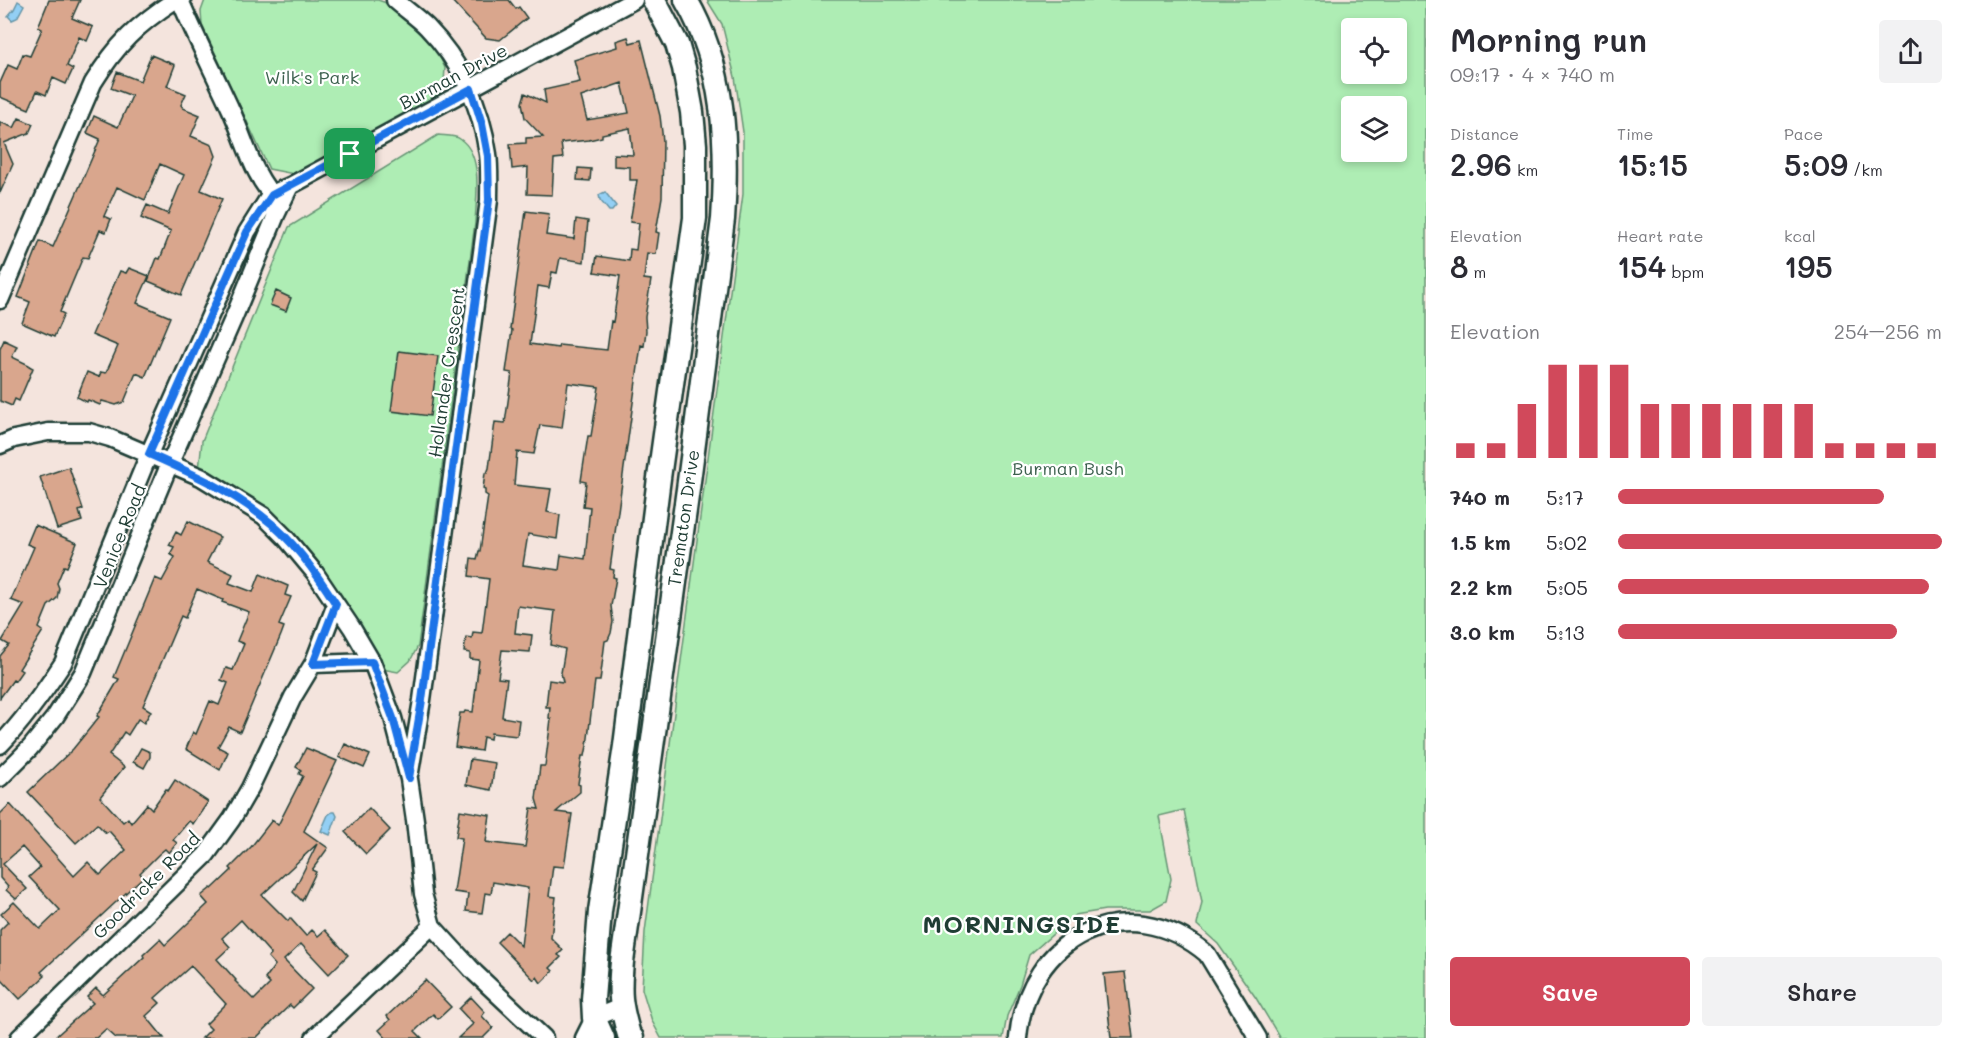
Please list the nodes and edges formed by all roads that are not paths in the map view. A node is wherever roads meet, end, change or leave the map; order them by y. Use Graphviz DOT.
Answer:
graph roads {
  1 [pos="175,0"];
  2 [pos="180,0"];
  3 [pos="395,0"];
  4 [pos="634,0"];
  5 [pos="654,0"];
  6 [pos="686,0"];
  7 [pos="471,89"];
  8 [pos="276,199"];
  9 [pos="695,218"];
  10 [pos="723,219"];
  11 [pos="0,300"];
  12 [pos="213,306"];
  13 [pos="234,317"];
  14 [pos="669,406"];
  15 [pos="698,411"];
  16 [pos="0,445"];
  17 [pos="149,454"];
  18 [pos="170,463"];
  19 [pos="648,561"];
  20 [pos="677,567"];
  21 [pos="336,604"];
  22 [pos="372,662"];
  23 [pos="63,663"];
  24 [pos="313,664"];
  25 [pos="83,673"];
  26 [pos="632,684"];
  27 [pos="660,688"];
  28 [pos="0,745"];
  29 [pos="0,778"];
  30 [pos="409,778"];
  31 [pos="609,854"];
  32 [pos="636,858"];
  33 [pos="432,926"];
  34 [pos="621,1007"];
  35 [pos="598,1028"];
  36 [pos="627,1037"];
  37 [pos="19,1038"];
  38 [pos="314,1038"];
  39 [pos="544,1038"];
  40 [pos="584,1038"];
  41 [pos="1018,1038"];
  42 [pos="1258,1038"];
  1 -- 11 [label="street"];
  2 -- 8 [label="street"];
  3 -- 7 [label="street, Hollander Crescent"];
  4 -- 7 [label="street, Burman Drive"];
  5 -- 9 [label="street, Trematon Drive"];
  6 -- 10 [label="street, Trematon Drive"];
  7 -- 8 [label="street, Burman Drive"];
  7 -- 30 [label="street, Hollander Crescent"];
  8 -- 12 [label="street, Venice Road"];
  8 -- 13 [label="street, Venice Road"];
  9 -- 10 [label="street"];
  9 -- 14 [label="street, Trematon Drive"];
  10 -- 15 [label="street, Trematon Drive"];
  12 -- 13 [label="street"];
  12 -- 17 [label="street, Venice Road"];
  13 -- 18 [label="street, Venice Road"];
  14 -- 15 [label="street"];
  14 -- 19 [label="street, Trematon Drive"];
  15 -- 20 [label="street, Trematon Drive"];
  16 -- 17 [label="street, Hollander Crescent"];
  17 -- 18 [label="street, Hollander Crescent"];
  17 -- 23 [label="street, Venice Road"];
  18 -- 21 [label="street, Hollander Crescent"];
  18 -- 25 [label="street, Venice Road"];
  19 -- 20 [label="street"];
  19 -- 26 [label="street, Trematon Drive"];
  20 -- 27 [label="street, Trematon Drive"];
  21 -- 22 [label="street, Hollander Crescent"];
  21 -- 24 [label="street, Goodricke Road"];
  22 -- 24 [label="street"];
  22 -- 30 [label="street, Hollander Crescent"];
  23 -- 25 [label="street"];
  23 -- 28 [label="street, Venice Road"];
  24 -- 37 [label="street, Goodricke Road"];
  25 -- 29 [label="street, Venice Road"];
  26 -- 27 [label="street"];
  26 -- 31 [label="street, Trematon Drive"];
  27 -- 32 [label="street, Trematon Drive"];
  30 -- 33 [label="street, Hollander Crescent"];
  31 -- 32 [label="street"];
  31 -- 35 [label="street, Trematon Drive"];
  32 -- 34 [label="street, Trematon Drive"];
  33 -- 38 [label="street"];
  33 -- 39 [label="street, Hollander Crescent"];
  34 -- 35 [label="street"];
  34 -- 36 [label="street, Trematon Drive"];
  35 -- 40 [label="street"];
  41 -- 42 [label="street"];
}
